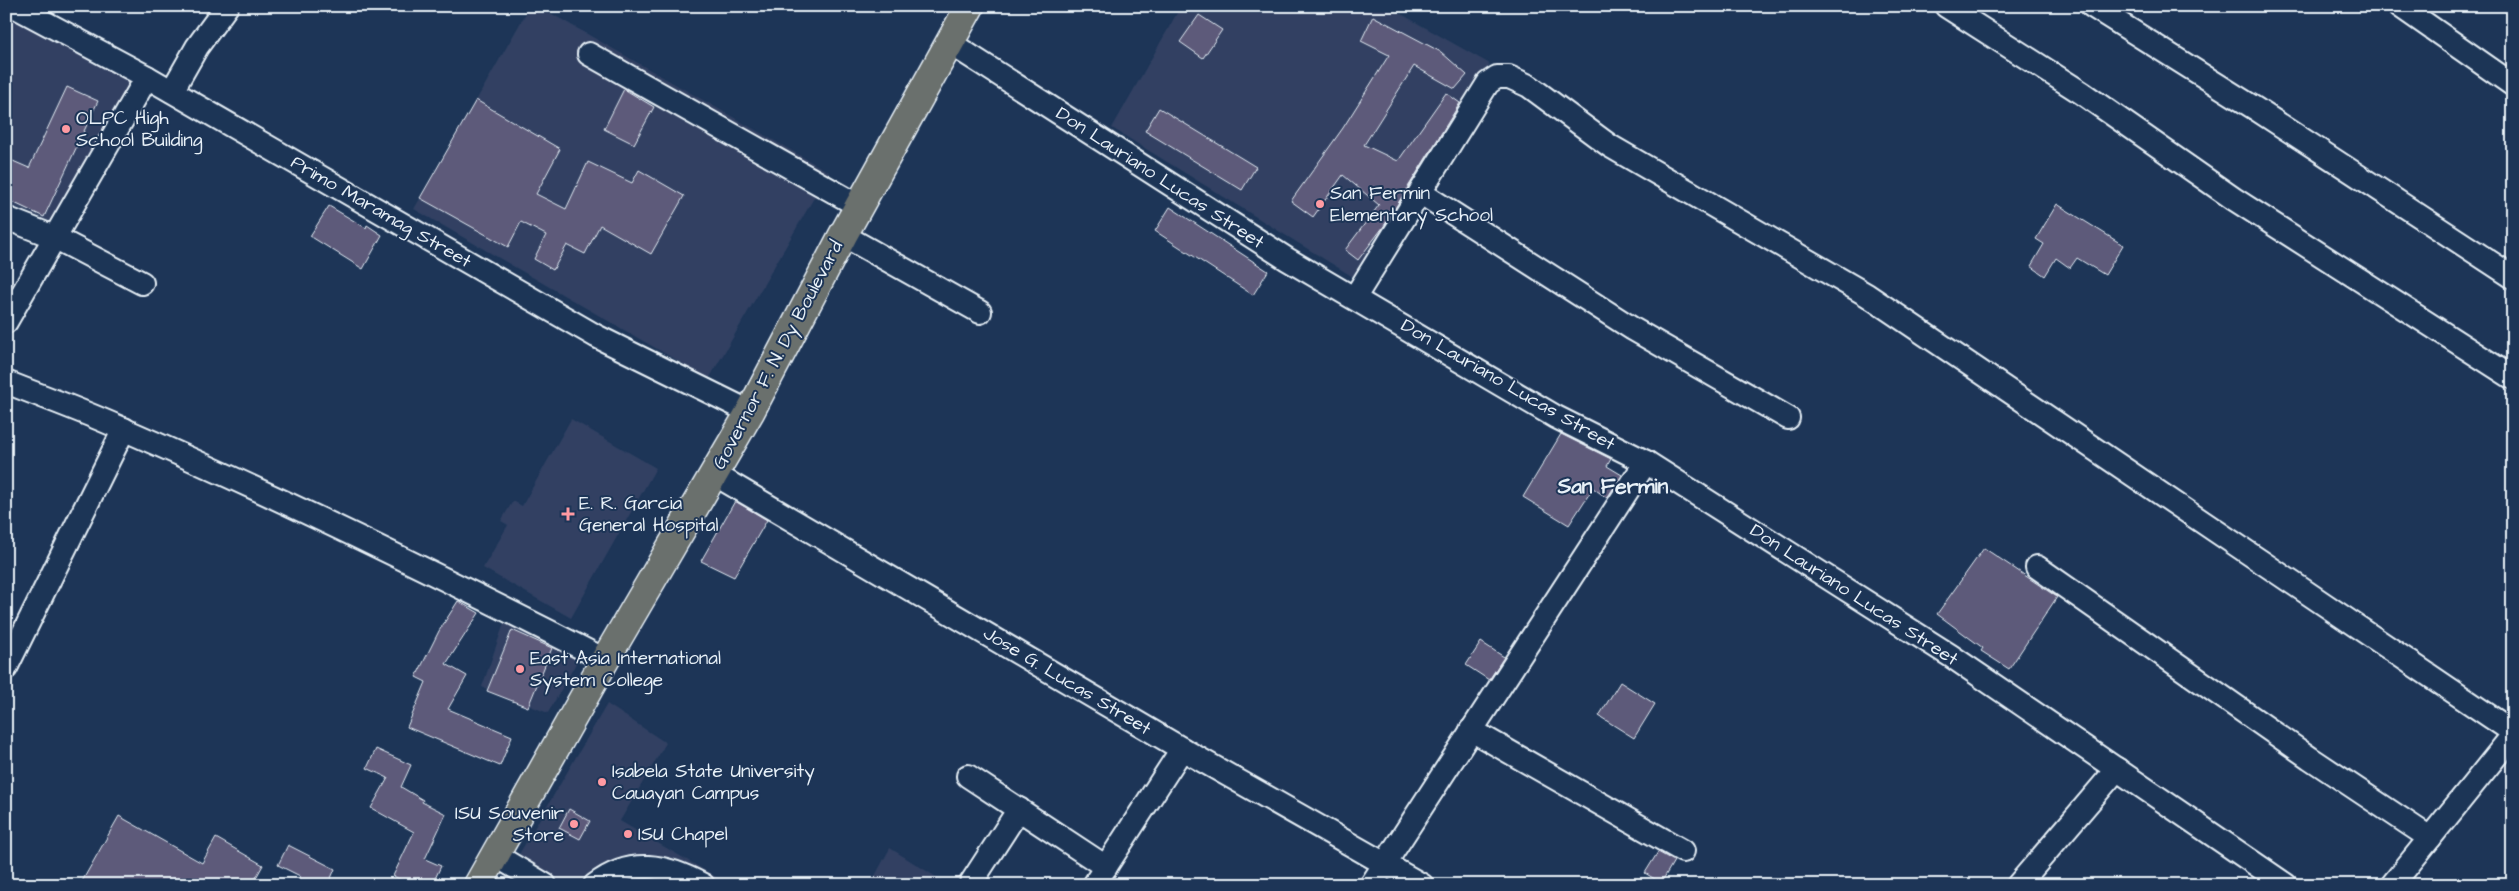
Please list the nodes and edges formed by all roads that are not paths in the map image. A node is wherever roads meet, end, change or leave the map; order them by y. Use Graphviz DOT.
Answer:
graph roads {
  1 [pos="14,6"];
  2 [pos="227,6"];
  3 [pos="970,6"];
  4 [pos="1946,6"];
  5 [pos="2092,6"];
  6 [pos="2400,6"];
  7 [pos="950,42"];
  8 [pos="589,54"];
  9 [pos="147,77"];
  10 [pos="2513,85"];
  11 [pos="172,91"];
  12 [pos="1421,193"];
  13 [pos="859,206"];
  14 [pos="6,218"];
  15 [pos="843,235"];
  16 [pos="54,237"];
  17 [pos="2513,277"];
  18 [pos="142,283"];
  19 [pos="1355,297"];
  20 [pos="980,312"];
  21 [pos="6,322"];
  22 [pos="2513,378"];
  23 [pos="6,382"];
  24 [pos="750,412"];
  25 [pos="1788,418"];
  26 [pos="124,429"];
  27 [pos="1646,462"];
  28 [pos="714,474"];
  29 [pos="2036,567"];
  30 [pos="604,660"];
  31 [pos="6,668"];
  32 [pos="1471,730"];
  33 [pos="2513,733"];
  34 [pos="1182,749"];
  35 [pos="2117,769"];
  36 [pos="968,776"];
  37 [pos="1019,809"];
  38 [pos="2430,838"];
  39 [pos="1683,851"];
  40 [pos="495,855"];
  41 [pos="1386,863"];
  42 [pos="1100,876"];
  43 [pos="971,883"];
  44 [pos="478,885"];
  45 [pos="545,885"];
  46 [pos="595,885"];
  47 [pos="703,885"];
  48 [pos="1372,885"];
  49 [pos="1422,885"];
  50 [pos="2018,885"];
  51 [pos="2286,885"];
  52 [pos="2392,885"];
  1 -- 9 [label="street, Primo Maramag Street"];
  2 -- 11 [label="street"];
  3 -- 7 [label="highway, Governor F. N. Dy Boulevard"];
  4 -- 22 [label="street"];
  5 -- 17 [label="street"];
  6 -- 10 [label="street"];
  7 -- 13 [label="highway, Governor F. N. Dy Boulevard"];
  7 -- 19 [label="street, Don Lauriano Lucas Street"];
  8 -- 13 [label="street"];
  9 -- 11 [label="street, Primo Maramag Street"];
  9 -- 16 [label="street"];
  11 -- 24 [label="street, Primo Maramag Street"];
  12 -- 19 [label="street"];
  12 -- 25 [label="street"];
  12 -- 33 [label="street"];
  13 -- 15 [label="highway, Governor F. N. Dy Boulevard"];
  14 -- 16 [label="street"];
  15 -- 20 [label="street"];
  15 -- 24 [label="highway, Governor F. N. Dy Boulevard"];
  16 -- 18 [label="street"];
  16 -- 21 [label="street"];
  19 -- 27 [label="street, Don Lauriano Lucas Street"];
  23 -- 26 [label="street"];
  24 -- 28 [label="highway, Governor F. N. Dy Boulevard"];
  26 -- 30 [label="street"];
  26 -- 31 [label="street"];
  27 -- 32 [label="street"];
  27 -- 35 [label="street, Don Lauriano Lucas Street"];
  28 -- 30 [label="highway, Governor F. N. Dy Boulevard"];
  28 -- 34 [label="street, Jose G. Lucas Street"];
  29 -- 38 [label="street"];
  30 -- 40 [label="highway, Governor F. N. Dy Boulevard"];
  32 -- 39 [label="street"];
  32 -- 41 [label="street"];
  33 -- 38 [label="street"];
  34 -- 41 [label="street, Jose G. Lucas Street"];
  34 -- 42 [label="street"];
  35 -- 50 [label="street"];
  35 -- 51 [label="street, Don Lauriano Lucas Street"];
  36 -- 37 [label="street"];
  37 -- 42 [label="street"];
  37 -- 43 [label="street"];
  38 -- 52 [label="street"];
  40 -- 44 [label="highway, Governor F. N. Dy Boulevard"];
  40 -- 45 [label="street"];
  41 -- 48 [label="street"];
  41 -- 49 [label="street, Jose G. Lucas Street"];
  46 -- 47 [label="street"];
}
